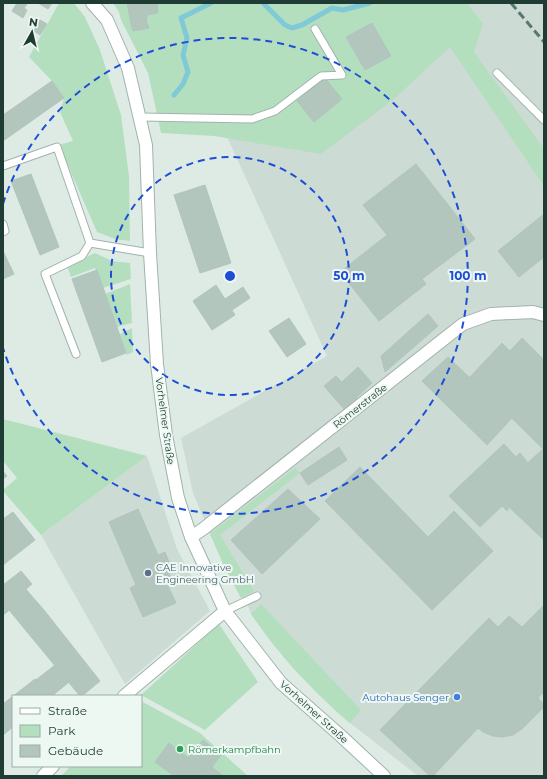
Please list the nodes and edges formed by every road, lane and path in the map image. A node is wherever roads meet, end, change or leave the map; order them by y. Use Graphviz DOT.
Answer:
graph roads {
  1 [pos="92,3"];
  2 [pos="315,29"];
  3 [pos="497,73"];
  4 [pos="140,117"];
  5 [pos="544,120"];
  6 [pos="3,166"];
  7 [pos="3,224"];
  8 [pos="3,232"];
  9 [pos="90,243"];
  10 [pos="150,253"];
  11 [pos="544,315"];
  12 [pos="76,354"];
  13 [pos="190,537"];
  14 [pos="257,596"];
  15 [pos="225,611"];
  16 [pos="125,695"];
  17 [pos="52,767"];
  18 [pos="43,776"];
  19 [pos="384,776"];
  1 -- 4 [label="street, Vorhelmer Straße"];
  2 -- 4 [label="lane"];
  3 -- 5 [label="lane"];
  4 -- 10 [label="street, Vorhelmer Straße"];
  6 -- 9 [label="lane"];
  7 -- 8 [label="lane"];
  9 -- 10 [label="lane"];
  9 -- 12 [label="lane"];
  10 -- 13 [label="street, Vorhelmer Straße"];
  11 -- 13 [label="street, Römerstraße"];
  13 -- 15 [label="street, Vorhelmer Straße"];
  14 -- 15 [label="lane"];
  15 -- 16 [label="street"];
  15 -- 19 [label="street, Vorhelmer Straße"];
  17 -- 18 [label="street"];
}
